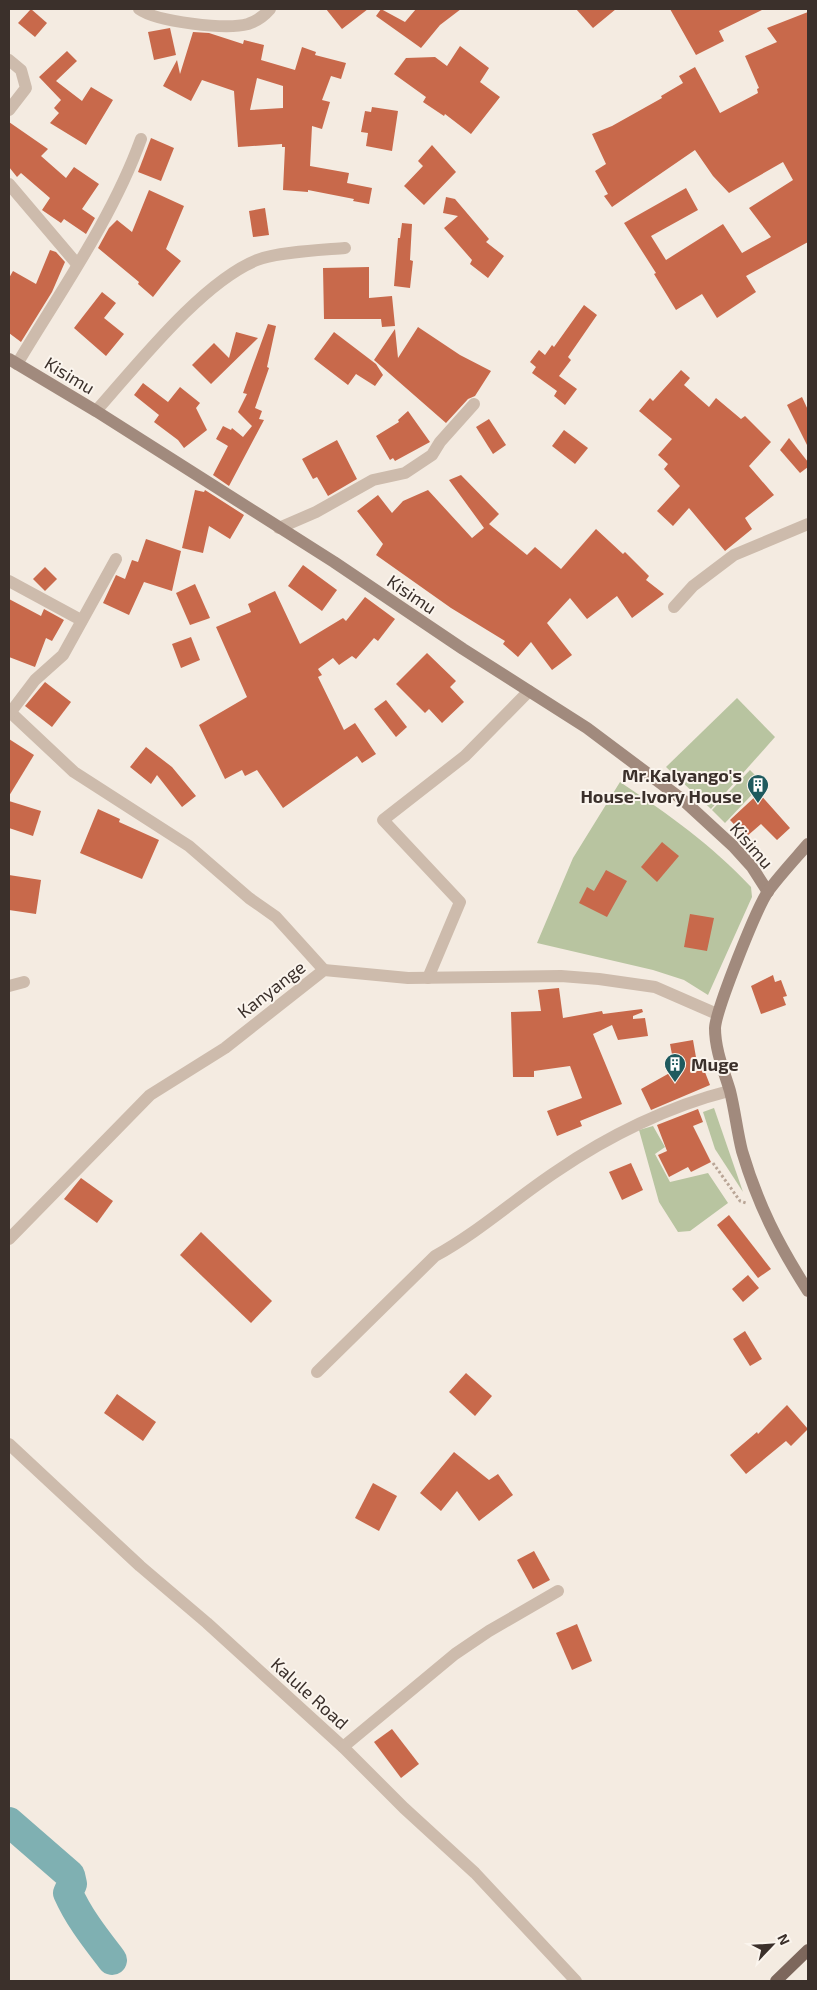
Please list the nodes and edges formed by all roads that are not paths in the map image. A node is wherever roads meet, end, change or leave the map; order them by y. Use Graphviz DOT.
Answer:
graph roads {
  1 [pos="139,9"];
  2 [pos="270,9"];
  3 [pos="9,60"];
  4 [pos="9,110"];
  5 [pos="141,139"];
  6 [pos="9,184"];
  7 [pos="345,248"];
  8 [pos="77,264"];
  9 [pos="13,362"];
  10 [pos="474,404"];
  11 [pos="96,411"];
  12 [pos="808,524"];
  13 [pos="279,528"];
  14 [pos="116,559"];
  15 [pos="9,581"];
  16 [pos="674,607"];
  17 [pos="81,620"];
  18 [pos="530,691"];
  19 [pos="10,712"];
  20 [pos="808,844"];
  21 [pos="768,892"];
  22 [pos="324,970"];
  23 [pos="428,978"];
  24 [pos="24,982"];
  25 [pos="9,986"];
  26 [pos="717,1014"];
  27 [pos="730,1091"];
  28 [pos="9,1239"];
  29 [pos="808,1291"];
  30 [pos="317,1372"];
  31 [pos="9,1444"];
  32 [pos="558,1591"];
  33 [pos="343,1746"];
  34 [pos="808,1950"];
  35 [pos="576,1981"];
  36 [pos="776,1981"];
  1 -- 2 [label="street"];
  3 -- 4 [label="street"];
  5 -- 8 [label="street"];
  6 -- 8 [label="street"];
  7 -- 11 [label="street"];
  8 -- 9 [label="street"];
  9 -- 11 [label="street, Kisimu"];
  10 -- 13 [label="street"];
  11 -- 13 [label="street, Kisimu"];
  12 -- 16 [label="street"];
  13 -- 18 [label="street, Kisimu"];
  14 -- 17 [label="street"];
  15 -- 17 [label="street"];
  17 -- 19 [label="street"];
  18 -- 21 [label="street, Kisimu"];
  18 -- 23 [label="street"];
  19 -- 22 [label="street"];
  20 -- 21 [label="street"];
  21 -- 26 [label="street"];
  22 -- 23 [label="street, Kanyange"];
  22 -- 28 [label="street, Kanyange"];
  23 -- 26 [label="street, Kanyange"];
  24 -- 25 [label="street"];
  26 -- 27 [label="street"];
  27 -- 29 [label="street"];
  27 -- 30 [label="street"];
  31 -- 33 [label="street, Kalule Road"];
  32 -- 33 [label="street"];
  33 -- 35 [label="street, Kalule Road"];
  34 -- 36 [label="main road"];
}
